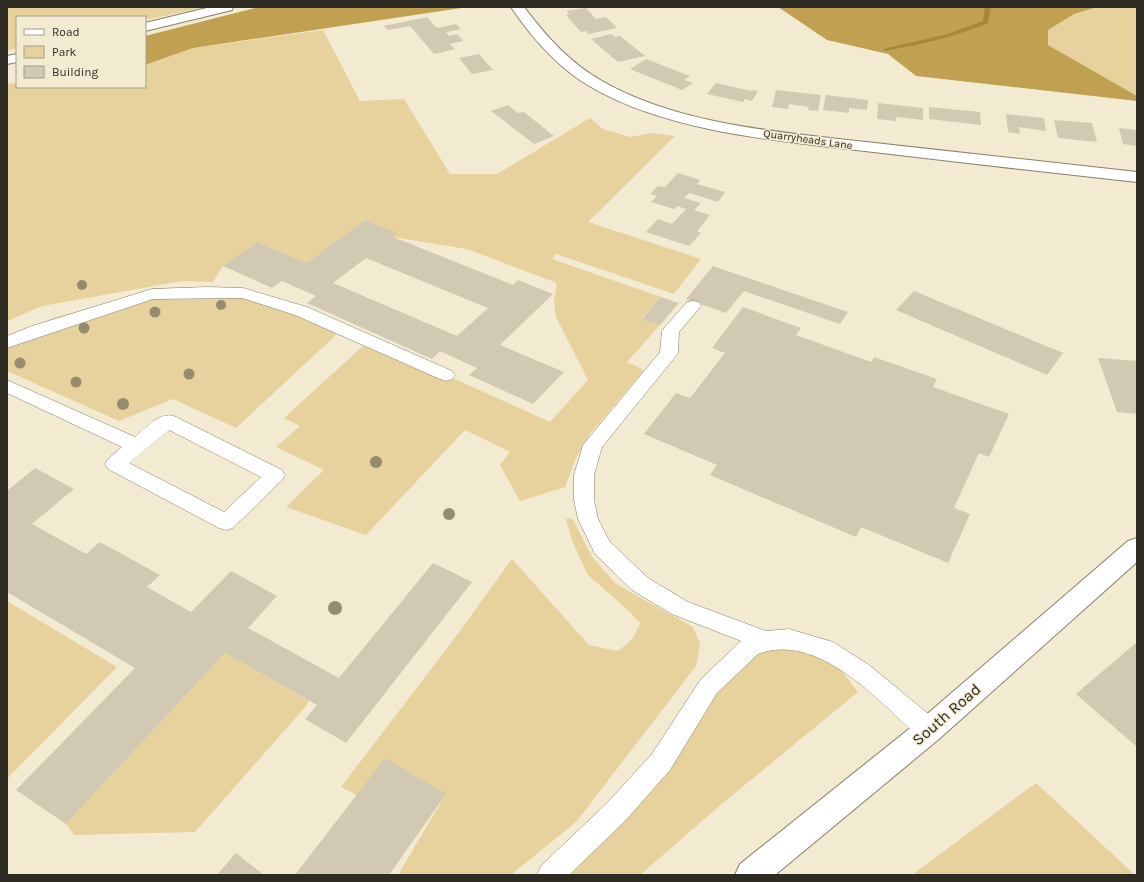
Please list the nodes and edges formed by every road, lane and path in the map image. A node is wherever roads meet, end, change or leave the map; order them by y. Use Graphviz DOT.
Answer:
graph roads {
  1 [pos="227,7"];
  2 [pos="518,7"];
  3 [pos="146,27"];
  4 [pos="1137,177"];
  5 [pos="693,306"];
  6 [pos="7,342"];
  7 [pos="446,375"];
  8 [pos="7,386"];
  9 [pos="138,446"];
  10 [pos="1137,548"];
  11 [pos="766,641"];
  12 [pos="929,730"];
  13 [pos="550,875"];
  14 [pos="751,875"];
  1 -- 3 [label="street"];
  2 -- 4 [label="street, Quarryheads Lane"];
  5 -- 11 [label="lane"];
  6 -- 7 [label="lane"];
  8 -- 9 [label="lane"];
  9 -- 9 [label="lane"];
  10 -- 12 [label="street, South Road"];
  11 -- 12 [label="lane"];
  11 -- 13 [label="lane"];
  12 -- 14 [label="street, South Road"];
}
